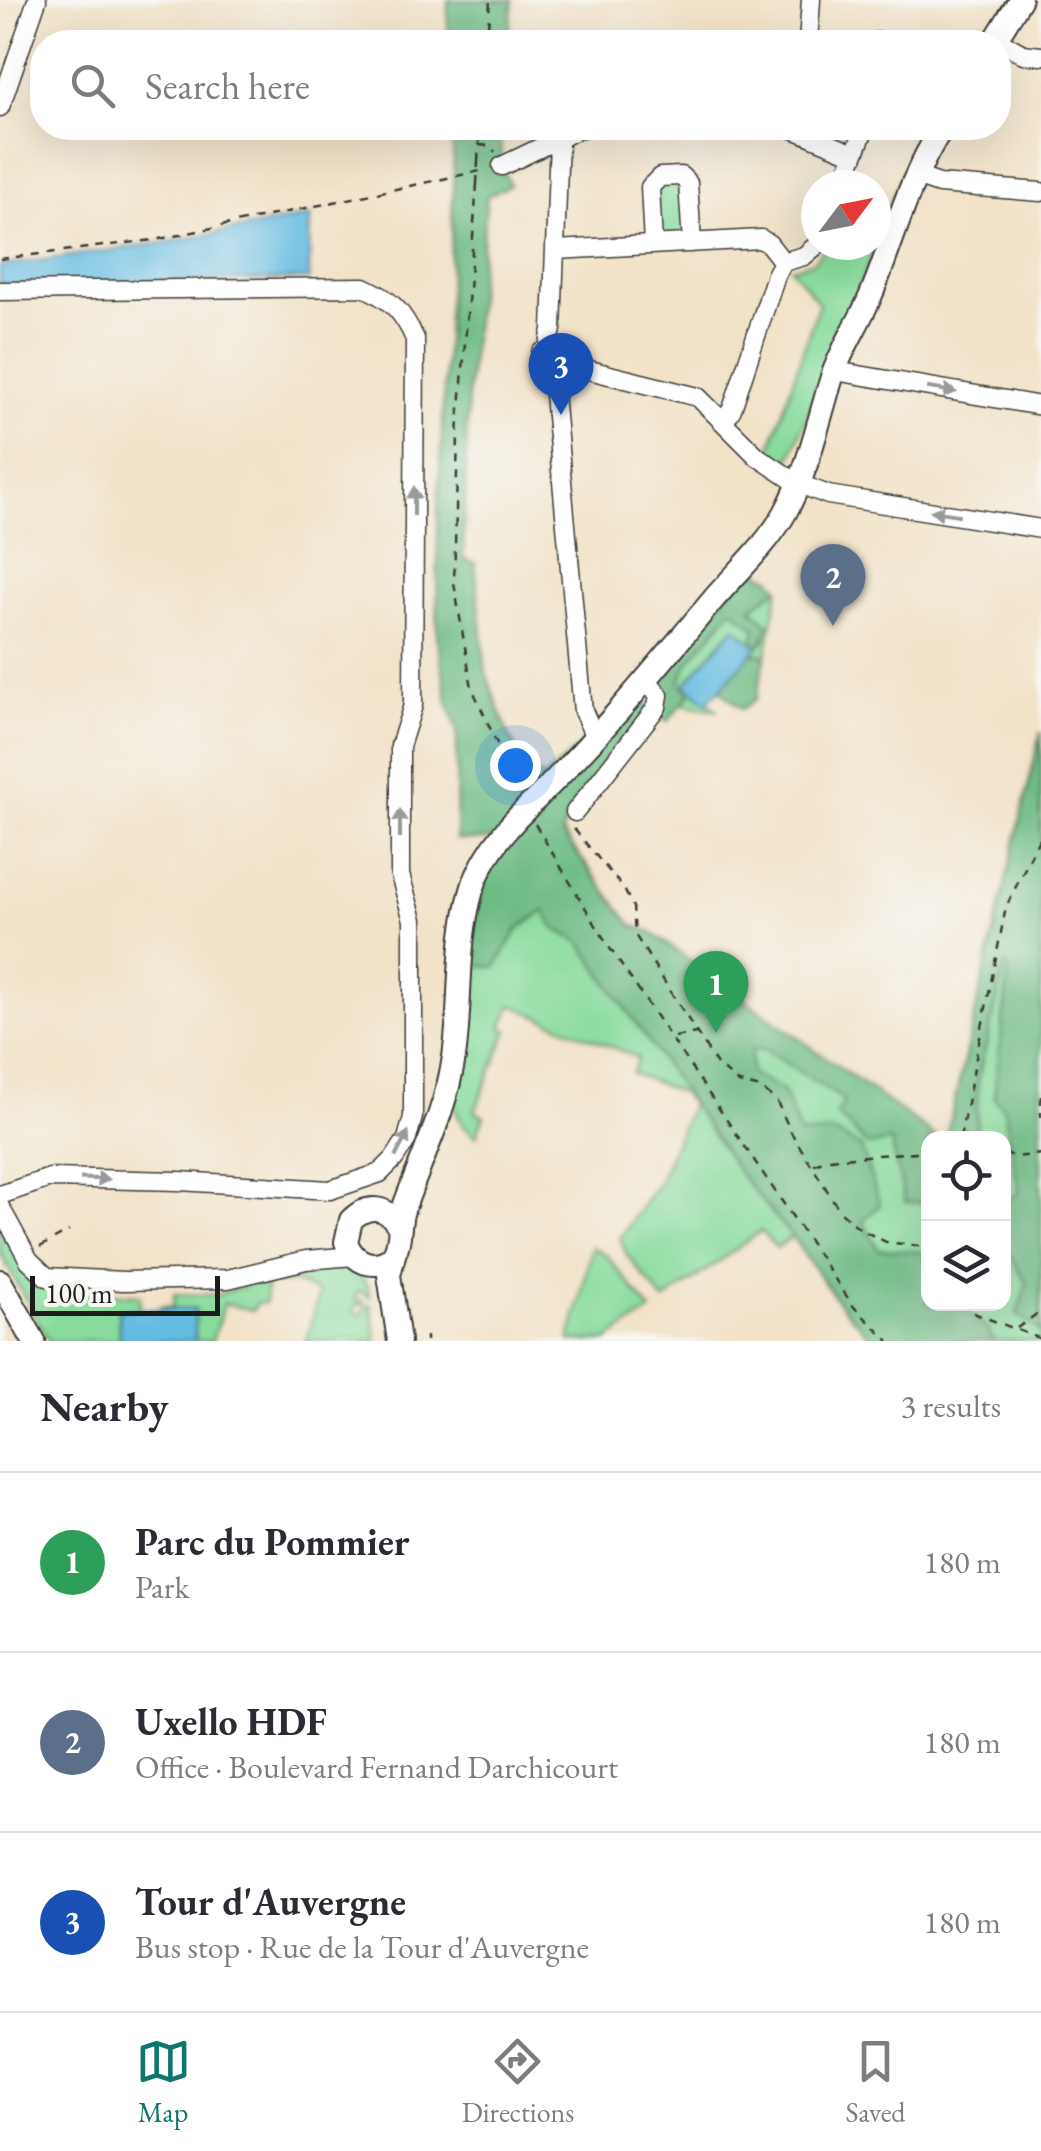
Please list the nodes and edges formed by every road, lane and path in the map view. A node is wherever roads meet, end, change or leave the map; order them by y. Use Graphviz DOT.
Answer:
graph roads {
  1 [pos="37,0"];
  2 [pos="490,0"];
  3 [pos="811,0"];
  4 [pos="1020,0"];
  5 [pos="488,30"];
  6 [pos="809,30"];
  7 [pos="1001,30"];
  8 [pos="1011,48"];
  9 [pos="1041,56"];
  10 [pos="0,107"];
  11 [pos="479,140"];
  12 [pos="559,140"];
  13 [pos="820,140"];
  14 [pos="860,140"];
  15 [pos="937,140"];
  16 [pos="945,140"];
  17 [pos="478,145"];
  18 [pos="854,154"];
  19 [pos="502,166"];
  20 [pos="848,170"];
  21 [pos="921,179"];
  22 [pos="1041,192"];
  23 [pos="692,243"];
  24 [pos="653,245"];
  25 [pos="556,250"];
  26 [pos="801,256"];
  27 [pos="0,258"];
  28 [pos="784,262"];
  29 [pos="0,291"];
  30 [pos="555,362"];
  31 [pos="840,373"];
  32 [pos="1041,406"];
  33 [pos="724,422"];
  34 [pos="797,483"];
  35 [pos="1041,529"];
  36 [pos="646,680"];
  37 [pos="596,737"];
  38 [pos="526,807"];
  39 [pos="574,822"];
  40 [pos="1041,835"];
  41 [pos="698,1033"];
  42 [pos="673,1038"];
  43 [pos="1041,1096"];
  44 [pos="1041,1117"];
  45 [pos="961,1131"];
  46 [pos="921,1152"];
  47 [pos="1041,1154"];
  48 [pos="1011,1155"];
  49 [pos="813,1165"];
  50 [pos="413,1182"];
  51 [pos="0,1194"];
  52 [pos="0,1206"];
  53 [pos="378,1208"];
  54 [pos="400,1227"];
  55 [pos="69,1231"];
  56 [pos="346,1232"];
  57 [pos="921,1247"];
  58 [pos="394,1254"];
  59 [pos="26,1255"];
  60 [pos="357,1258"];
  61 [pos="306,1260"];
  62 [pos="0,1282"];
  63 [pos="971,1311"];
  64 [pos="1041,1311"];
  65 [pos="1016,1329"];
  66 [pos="1041,1339"];
  67 [pos="34,1341"];
  68 [pos="392,1341"];
  69 [pos="889,1341"];
  1 -- 10 [label="street"];
  2 -- 5 [label="path"];
  3 -- 6 [label="street"];
  4 -- 7 [label="main road"];
  8 -- 9 [label="street"];
  11 -- 17 [label="path"];
  12 -- 19 [label="street"];
  12 -- 25 [label="street"];
  13 -- 18 [label="street"];
  14 -- 18 [label="street"];
  15 -- 21 [label="main road"];
  16 -- 21 [label="main road"];
  17 -- 19 [label="path"];
  17 -- 38 [label="path, bridge"];
  18 -- 20 [label="street"];
  19 -- 27 [label="path"];
  21 -- 22 [label="street"];
  21 -- 31 [label="main road"];
  23 -- 24 [label="street"];
  23 -- 24 [label="street"];
  23 -- 28 [label="street"];
  24 -- 25 [label="street"];
  25 -- 30 [label="street"];
  26 -- 28 [label="street"];
  28 -- 33 [label="street"];
  51 -- 29 [label="street, one-way"];
  30 -- 33 [label="street"];
  30 -- 37 [label="street"];
  31 -- 32 [label="street, one-way"];
  31 -- 34 [label="main road"];
  33 -- 34 [label="street"];
  35 -- 34 [label="street, one-way"];
  34 -- 36 [label="main road"];
  36 -- 37 [label="main road"];
  36 -- 39 [label="street"];
  37 -- 38 [label="main road"];
  38 -- 42 [label="path"];
  38 -- 50 [label="main road"];
  39 -- 41 [label="path"];
  40 -- 45 [label="path"];
  41 -- 42 [label="path"];
  41 -- 49 [label="path"];
  42 -- 69 [label="path"];
  43 -- 44 [label="path"];
  46 -- 49 [label="path"];
  47 -- 48 [label="path"];
  49 -- 57 [label="path"];
  50 -- 53 [label="main road"];
  50 -- 54 [label="main road"];
  52 -- 59 [label="street"];
  53 -- 54 [label="main road"];
  53 -- 56 [label="main road"];
  54 -- 58 [label="main road"];
  55 -- 59 [label="path"];
  56 -- 60 [label="main road"];
  56 -- 61 [label="street"];
  58 -- 60 [label="main road"];
  58 -- 68 [label="main road"];
  59 -- 61 [label="street"];
  60 -- 61 [label="street"];
  60 -- 68 [label="main road"];
  62 -- 67 [label="main road"];
  63 -- 65 [label="path"];
  64 -- 65 [label="path"];
  65 -- 66 [label="path"];
}
